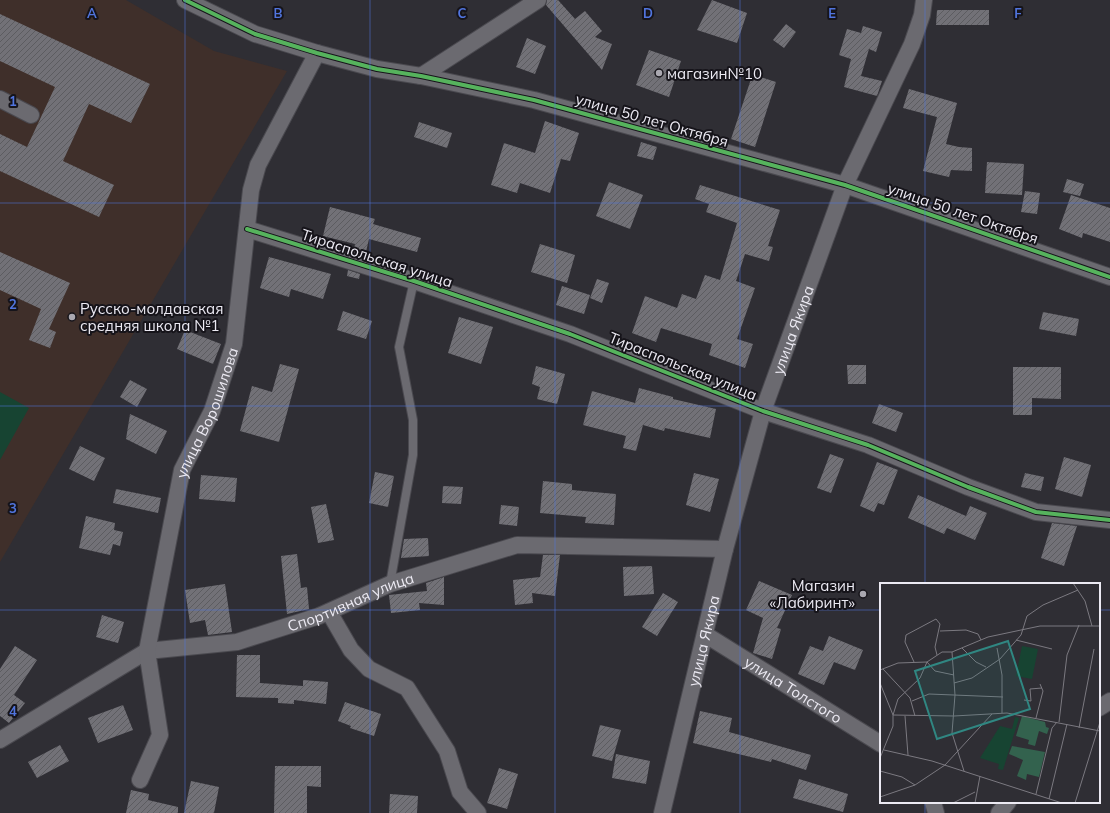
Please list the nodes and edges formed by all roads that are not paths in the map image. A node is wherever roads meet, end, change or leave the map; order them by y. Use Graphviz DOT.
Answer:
graph roads {
  1 [pos="186,0"];
  2 [pos="538,0"];
  3 [pos="924,0"];
  4 [pos="317,53"];
  5 [pos="421,76"];
  6 [pos="0,98"];
  7 [pos="30,114"];
  8 [pos="845,185"];
  9 [pos="247,229"];
  10 [pos="1110,277"];
  11 [pos="414,281"];
  12 [pos="763,411"];
  13 [pos="1110,520"];
  14 [pos="725,549"];
  15 [pos="390,584"];
  16 [pos="329,612"];
  17 [pos="706,634"];
  18 [pos="146,651"];
  19 [pos="1110,701"];
  20 [pos="1100,707"];
  21 [pos="0,740"];
  22 [pos="880,743"];
  23 [pos="140,780"];
  24 [pos="933,803"];
  25 [pos="1007,803"];
  26 [pos="478,813"];
  27 [pos="662,813"];
  28 [pos="936,813"];
  29 [pos="999,813"];
  1 -- 4 [label="street, улица 50 лет Октября"];
  2 -- 5 [label="street"];
  3 -- 8 [label="street, улица Якира"];
  4 -- 5 [label="street, улица 50 лет Октября"];
  4 -- 9 [label="street, улица Ворошилова"];
  5 -- 8 [label="street, улица 50 лет Октября"];
  6 -- 7 [label="street"];
  8 -- 10 [label="street, улица 50 лет Октября"];
  8 -- 12 [label="street, улица Якира"];
  9 -- 11 [label="street, Тираспольская улица"];
  9 -- 18 [label="street, улица Ворошилова"];
  11 -- 12 [label="street, Тираспольская улица"];
  11 -- 15 [label="lane"];
  12 -- 13 [label="street, Тираспольская улица"];
  12 -- 14 [label="street, улица Якира"];
  14 -- 15 [label="street, Спортивная улица"];
  14 -- 17 [label="street, улица Якира"];
  15 -- 16 [label="street, Спортивная улица"];
  16 -- 18 [label="street, Спортивная улица"];
  16 -- 26 [label="street"];
  17 -- 22 [label="street, улица Толстого"];
  17 -- 27 [label="street, улица Якира"];
  18 -- 21 [label="street, Спортивная улица"];
  18 -- 23 [label="street, улица Ворошилова"];
  19 -- 20 [label="street"];
  24 -- 28 [label="street"];
  25 -- 29 [label="street"];
}
